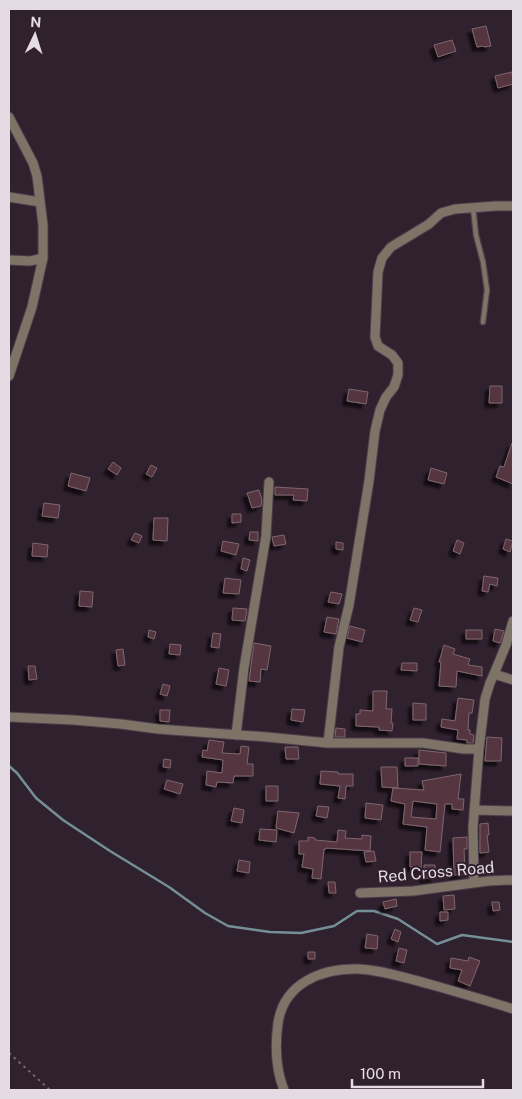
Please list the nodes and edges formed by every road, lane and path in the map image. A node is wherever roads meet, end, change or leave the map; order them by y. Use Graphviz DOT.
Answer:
graph roads {
  1 [pos="9,117"];
  2 [pos="9,197"];
  3 [pos="40,202"];
  4 [pos="513,206"];
  5 [pos="473,207"];
  6 [pos="43,258"];
  7 [pos="9,260"];
  8 [pos="483,322"];
  9 [pos="9,376"];
  10 [pos="269,482"];
  11 [pos="513,621"];
  12 [pos="494,674"];
  13 [pos="513,680"];
  14 [pos="9,717"];
  15 [pos="236,734"];
  16 [pos="328,743"];
  17 [pos="478,749"];
  18 [pos="474,810"];
  19 [pos="513,811"];
  20 [pos="513,880"];
  21 [pos="474,883"];
  22 [pos="360,893"];
  23 [pos="513,1009"];
  24 [pos="9,1053"];
  25 [pos="50,1090"];
  26 [pos="284,1090"];
  1 -- 3 [label="street"];
  2 -- 3 [label="street"];
  3 -- 6 [label="street"];
  4 -- 5 [label="street"];
  5 -- 8 [label="lane"];
  5 -- 16 [label="street"];
  6 -- 7 [label="street"];
  6 -- 9 [label="street"];
  10 -- 15 [label="street"];
  11 -- 12 [label="street"];
  12 -- 13 [label="street"];
  12 -- 17 [label="street"];
  14 -- 15 [label="street"];
  15 -- 16 [label="street"];
  16 -- 17 [label="street"];
  17 -- 18 [label="street"];
  18 -- 19 [label="street"];
  18 -- 21 [label="street"];
  20 -- 21 [label="street, Red Cross Road"];
  21 -- 22 [label="street, Red Cross Road"];
  23 -- 26 [label="street"];
  24 -- 25 [label="path"];
}
